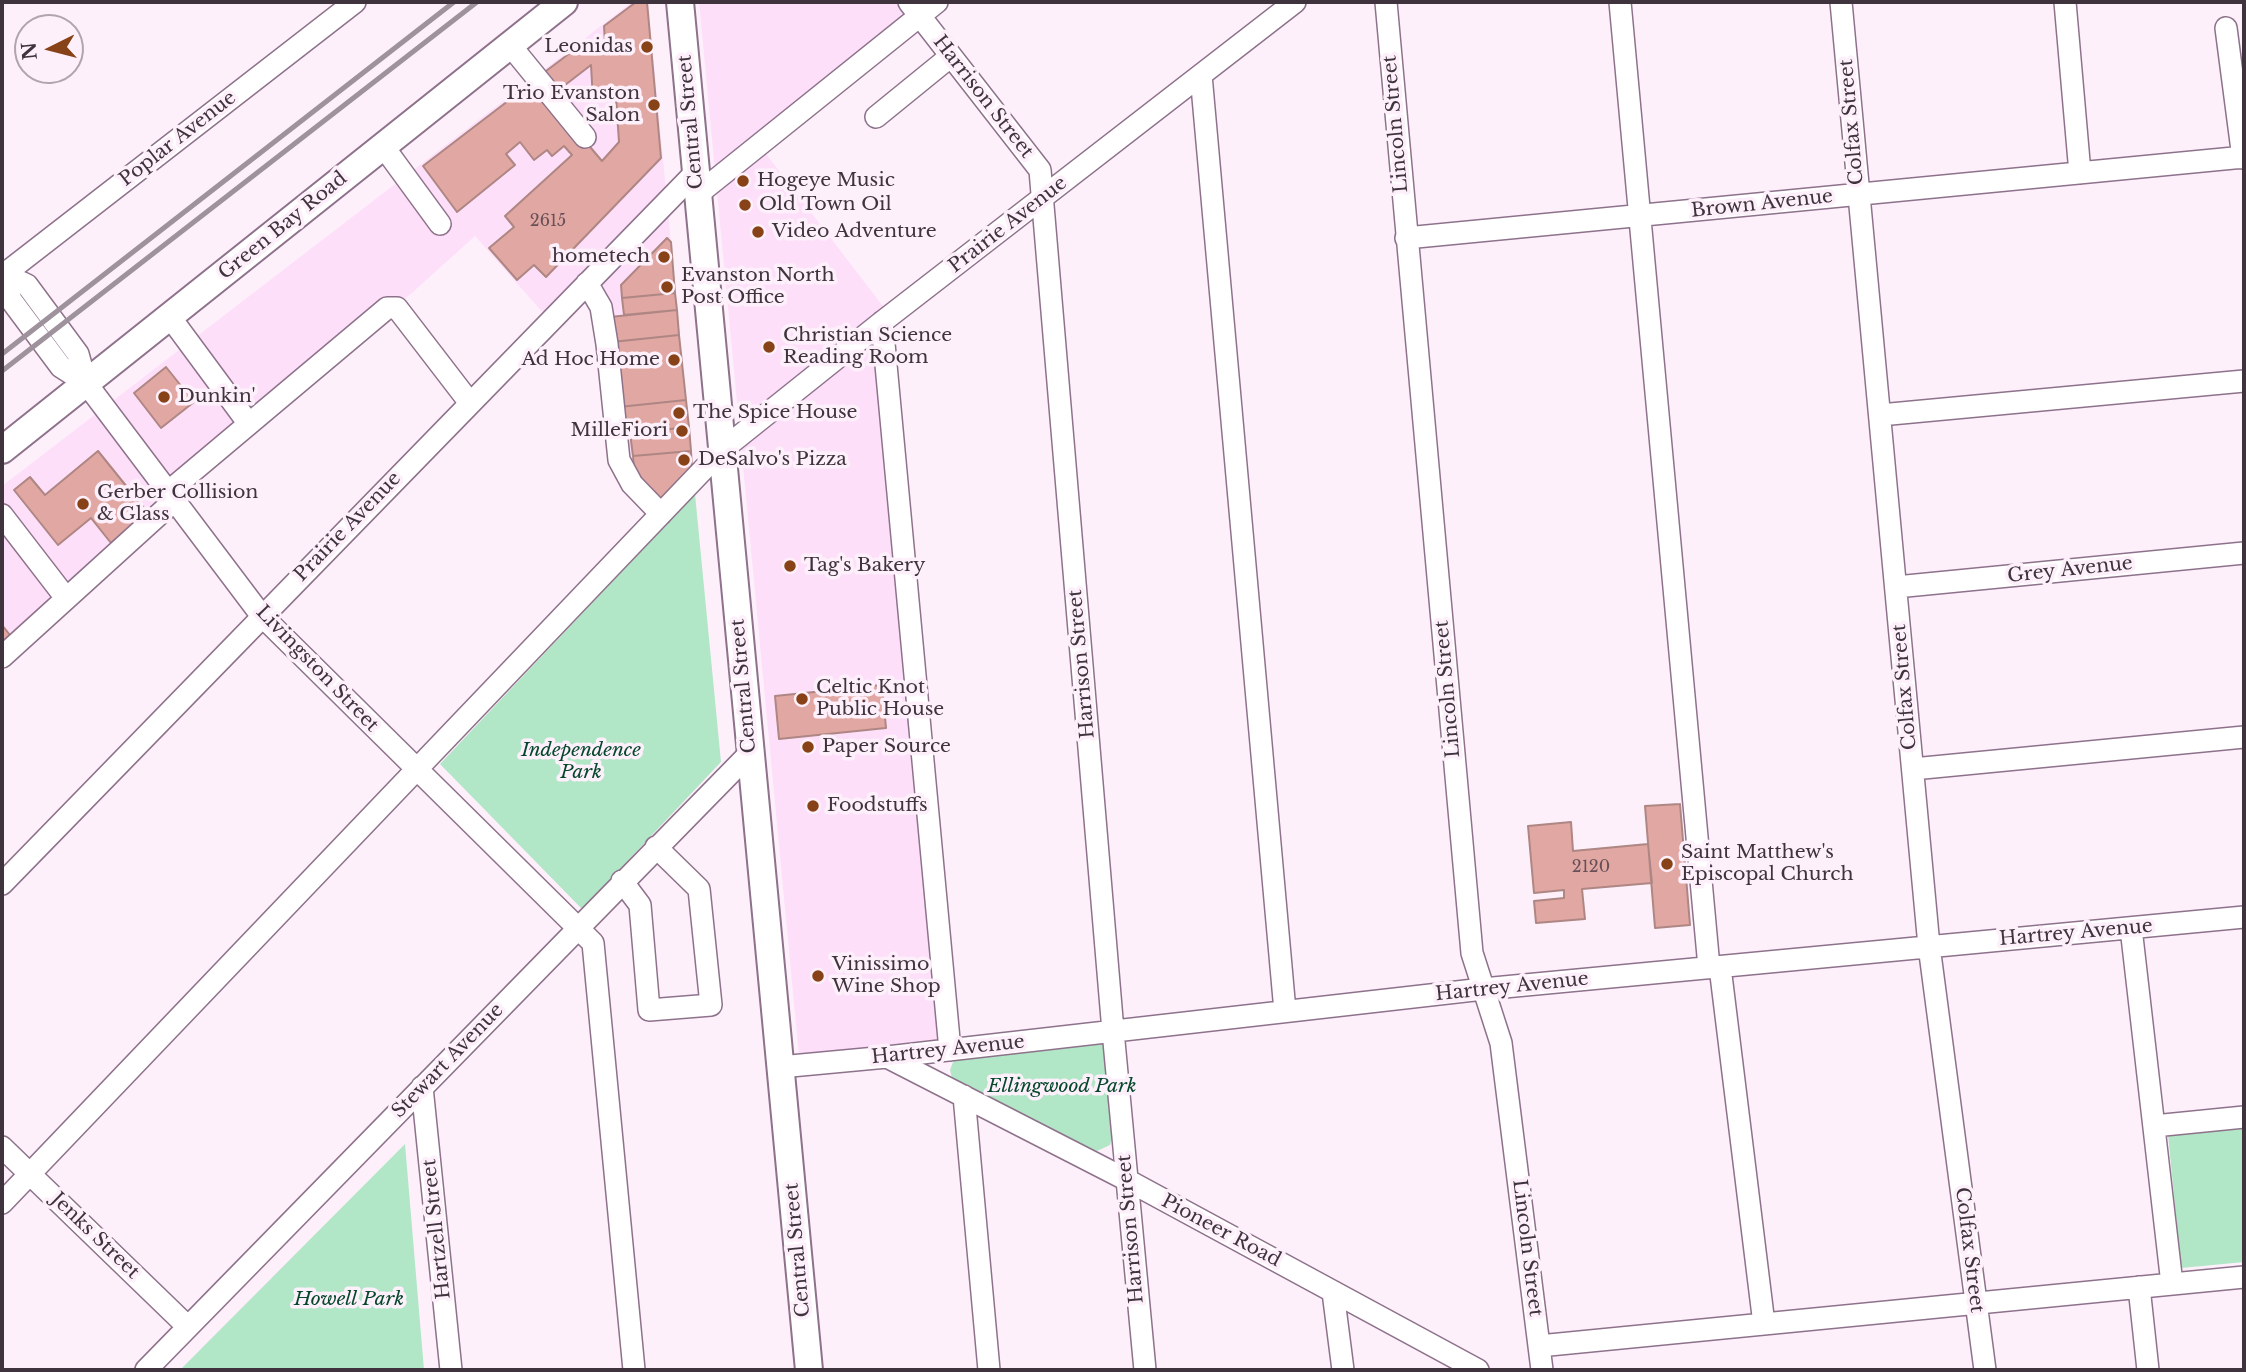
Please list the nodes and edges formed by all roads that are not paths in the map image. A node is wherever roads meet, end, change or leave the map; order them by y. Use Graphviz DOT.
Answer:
graph roads {
  1 [pos="355,2"];
  2 [pos="564,2"];
  3 [pos="680,2"];
  4 [pos="937,2"];
  5 [pos="1295,2"];
  6 [pos="1386,2"];
  7 [pos="1620,2"];
  8 [pos="1841,2"];
  9 [pos="2065,2"];
  10 [pos="914,8"];
  11 [pos="2226,28"];
  12 [pos="510,45"];
  13 [pos="951,57"];
  14 [pos="1201,75"];
  15 [pos="876,117"];
  16 [pos="585,137"];
  17 [pos="383,146"];
  18 [pos="2244,158"];
  19 [pos="2080,173"];
  20 [pos="697,183"];
  21 [pos="1859,194"];
  22 [pos="1043,198"];
  23 [pos="1640,216"];
  24 [pos="440,224"];
  25 [pos="1406,238"];
  26 [pos="2,274"];
  27 [pos="587,283"];
  28 [pos="170,317"];
  29 [pos="882,322"];
  30 [pos="2244,381"];
  31 [pos="86,383"];
  32 [pos="470,403"];
  33 [pos="1880,415"];
  34 [pos="249,424"];
  35 [pos="2,450"];
  36 [pos="722,450"];
  37 [pos="172,496"];
  38 [pos="661,514"];
  39 [pos="2,516"];
  40 [pos="2244,553"];
  41 [pos="1896,587"];
  42 [pos="66,598"];
  43 [pos="261,615"];
  44 [pos="2,657"];
  45 [pos="2244,737"];
  46 [pos="751,752"];
  47 [pos="1913,769"];
  48 [pos="417,770"];
  49 [pos="656,847"];
  50 [pos="622,881"];
  51 [pos="2,884"];
  52 [pos="2244,917"];
  53 [pos="2131,928"];
  54 [pos="577,929"];
  55 [pos="1929,946"];
  56 [pos="1714,967"];
  57 [pos="1483,989"];
  58 [pos="1285,1012"];
  59 [pos="1113,1031"];
  60 [pos="950,1050"];
  61 [pos="887,1057"];
  62 [pos="780,1067"];
  63 [pos="422,1087"];
  64 [pos="964,1096"];
  65 [pos="2244,1117"];
  66 [pos="2154,1126"];
  67 [pos="2,1147"];
  68 [pos="30,1174"];
  69 [pos="1127,1180"];
  70 [pos="2,1203"];
  71 [pos="2244,1277"];
  72 [pos="2172,1284"];
  73 [pos="2140,1287"];
  74 [pos="1333,1292"];
  75 [pos="1976,1303"];
  76 [pos="1764,1324"];
  77 [pos="187,1326"];
  78 [pos="1539,1346"];
  79 [pos="146,1370"];
  80 [pos="451,1370"];
  81 [pos="634,1370"];
  82 [pos="809,1370"];
  83 [pos="989,1370"];
  84 [pos="1145,1370"];
  85 [pos="1343,1370"];
  86 [pos="1478,1370"];
  87 [pos="1542,1370"];
  88 [pos="1985,1370"];
  89 [pos="2148,1370"];
  1 -- 26 [label="street, Poplar Avenue"];
  2 -- 12 [label="main road, Green Bay Road"];
  3 -- 20 [label="main road, Central Street"];
  4 -- 10 [label="street, Prairie Avenue"];
  5 -- 14 [label="street, Prairie Avenue"];
  6 -- 25 [label="street, Lincoln Street"];
  7 -- 23 [label="street"];
  8 -- 21 [label="street, Colfax Street"];
  9 -- 19 [label="street"];
  10 -- 13 [label="street, Harrison Street"];
  10 -- 20 [label="street, Prairie Avenue"];
  11 -- 18 [label="street"];
  12 -- 16 [label="street"];
  12 -- 17 [label="main road, Green Bay Road"];
  13 -- 15 [label="street"];
  13 -- 22 [label="street, Harrison Street"];
  14 -- 22 [label="street, Prairie Avenue"];
  14 -- 58 [label="street"];
  17 -- 24 [label="street"];
  17 -- 28 [label="main road, Green Bay Road"];
  18 -- 19 [label="street, Brown Avenue"];
  19 -- 21 [label="street, Brown Avenue"];
  20 -- 27 [label="street, Prairie Avenue"];
  20 -- 36 [label="main road, Central Street"];
  21 -- 23 [label="street, Brown Avenue"];
  21 -- 33 [label="street, Colfax Street"];
  22 -- 29 [label="street, Prairie Avenue"];
  22 -- 59 [label="street, Harrison Street"];
  23 -- 25 [label="street, Brown Avenue"];
  23 -- 56 [label="street"];
  25 -- 57 [label="street, Lincoln Street"];
  26 -- 31 [label="street, Livingston Street"];
  27 -- 32 [label="street, Prairie Avenue"];
  27 -- 38 [label="street"];
  28 -- 31 [label="main road, Green Bay Road"];
  28 -- 34 [label="street"];
  29 -- 36 [label="street, Prairie Avenue"];
  29 -- 60 [label="street"];
  30 -- 33 [label="street"];
  31 -- 35 [label="main road, Green Bay Road"];
  31 -- 37 [label="street, Livingston Street"];
  32 -- 34 [label="street"];
  32 -- 43 [label="street, Prairie Avenue"];
  33 -- 41 [label="street, Colfax Street"];
  34 -- 37 [label="street"];
  36 -- 38 [label="street, Prairie Avenue"];
  36 -- 46 [label="main road, Central Street"];
  37 -- 42 [label="street"];
  37 -- 43 [label="street, Livingston Street"];
  38 -- 48 [label="street, Prairie Avenue"];
  39 -- 42 [label="street"];
  40 -- 41 [label="street, Grey Avenue"];
  41 -- 47 [label="street, Colfax Street"];
  42 -- 44 [label="street"];
  43 -- 48 [label="street, Livingston Street"];
  43 -- 51 [label="street, Prairie Avenue"];
  45 -- 47 [label="street"];
  46 -- 49 [label="street, Stewart Avenue"];
  46 -- 62 [label="main road, Central Street"];
  47 -- 55 [label="street, Colfax Street"];
  48 -- 54 [label="street, Livingston Street"];
  48 -- 68 [label="street, Prairie Avenue"];
  49 -- 50 [label="street, Stewart Avenue"];
  49 -- 50 [label="street"];
  50 -- 54 [label="street, Stewart Avenue"];
  52 -- 53 [label="street, Hartrey Avenue"];
  53 -- 55 [label="street, Hartrey Avenue"];
  53 -- 66 [label="street"];
  54 -- 63 [label="street, Stewart Avenue"];
  54 -- 81 [label="street, Livingston Street"];
  55 -- 56 [label="street, Hartrey Avenue"];
  55 -- 75 [label="street, Colfax Street"];
  56 -- 57 [label="street, Hartrey Avenue"];
  56 -- 76 [label="street"];
  57 -- 58 [label="street, Hartrey Avenue"];
  57 -- 78 [label="street, Lincoln Street"];
  58 -- 59 [label="street, Hartrey Avenue"];
  59 -- 60 [label="street, Hartrey Avenue"];
  59 -- 69 [label="street, Harrison Street"];
  60 -- 61 [label="street, Hartrey Avenue"];
  61 -- 62 [label="street, Hartrey Avenue"];
  61 -- 64 [label="street, Pioneer Road"];
  62 -- 82 [label="main road, Central Street"];
  63 -- 77 [label="street, Stewart Avenue"];
  63 -- 80 [label="street, Hartzell Street"];
  64 -- 69 [label="street, Pioneer Road"];
  64 -- 83 [label="street"];
  65 -- 66 [label="street"];
  66 -- 72 [label="street"];
  67 -- 68 [label="street, Jenks Street"];
  68 -- 70 [label="street, Prairie Avenue"];
  68 -- 77 [label="street, Jenks Street"];
  69 -- 74 [label="street, Pioneer Road"];
  69 -- 84 [label="street, Harrison Street"];
  71 -- 72 [label="street"];
  72 -- 73 [label="street"];
  73 -- 75 [label="street"];
  73 -- 89 [label="street"];
  74 -- 85 [label="street"];
  74 -- 86 [label="street, Pioneer Road"];
  75 -- 76 [label="street"];
  75 -- 88 [label="street, Colfax Street"];
  76 -- 78 [label="street"];
  77 -- 79 [label="street, Stewart Avenue"];
  78 -- 87 [label="street, Lincoln Street"];
}
